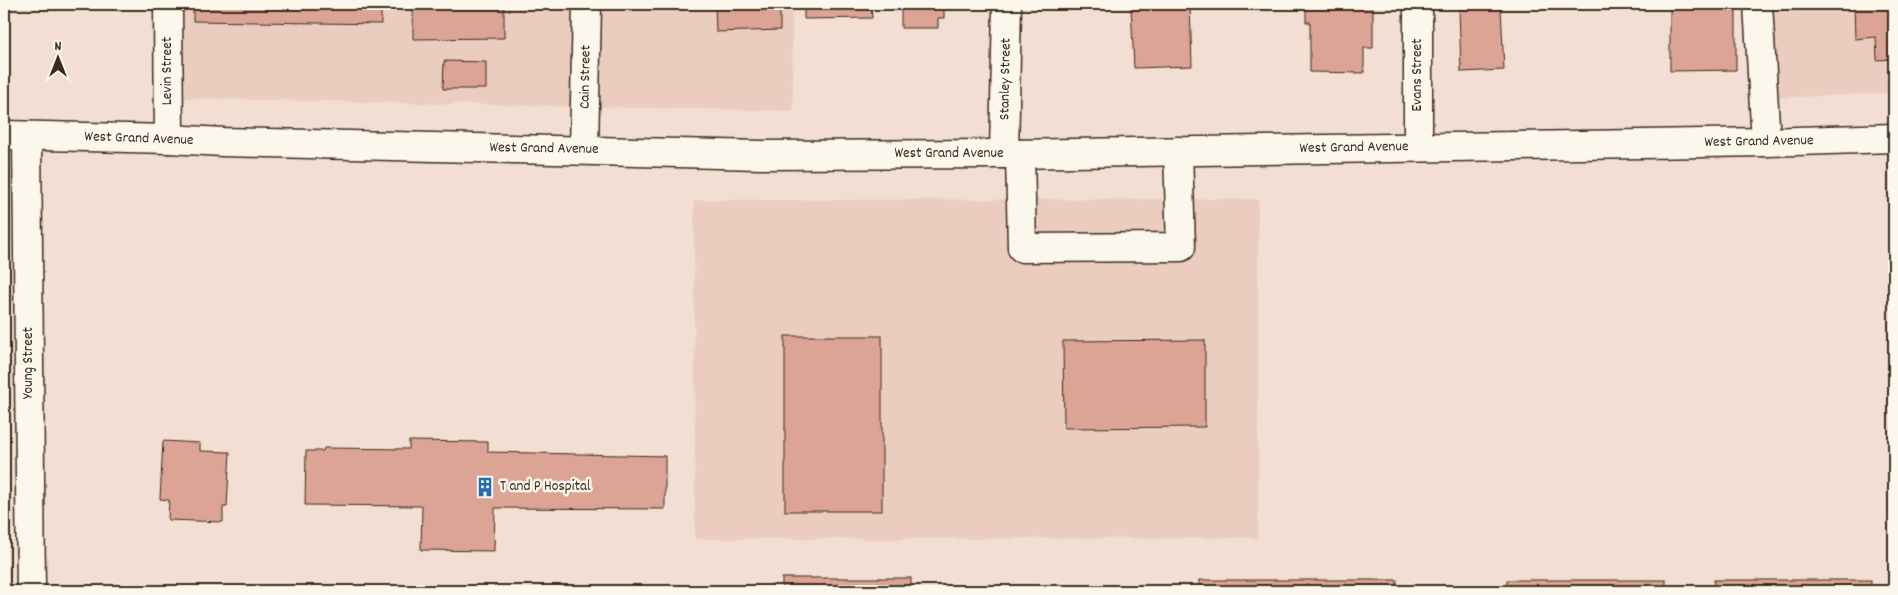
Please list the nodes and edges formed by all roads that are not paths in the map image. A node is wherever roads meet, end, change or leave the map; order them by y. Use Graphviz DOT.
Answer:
graph roads {
  1 [pos="168,4"];
  2 [pos="587,4"];
  3 [pos="1007,4"];
  4 [pos="1418,4"];
  5 [pos="1758,4"];
  6 [pos="15,135"];
  7 [pos="1894,138"];
  8 [pos="168,139"];
  9 [pos="1766,142"];
  10 [pos="1418,147"];
  11 [pos="584,150"];
  12 [pos="1178,151"];
  13 [pos="1012,154"];
  14 [pos="31,591"];
  1 -- 8 [label="main road, Levin Street"];
  2 -- 11 [label="main road, Cain Street"];
  3 -- 13 [label="main road, Stanley Street"];
  4 -- 10 [label="main road, Evans Street"];
  5 -- 9 [label="main road"];
  6 -- 8 [label="main road, West Grand Avenue"];
  6 -- 14 [label="main road, Young Street"];
  7 -- 9 [label="main road, West Grand Avenue"];
  8 -- 11 [label="main road, West Grand Avenue"];
  9 -- 10 [label="main road, West Grand Avenue"];
  10 -- 12 [label="main road, West Grand Avenue"];
  11 -- 13 [label="main road, West Grand Avenue"];
  12 -- 13 [label="main road, West Grand Avenue"];
  12 -- 13 [label="main road, Stanley Street"];
}
